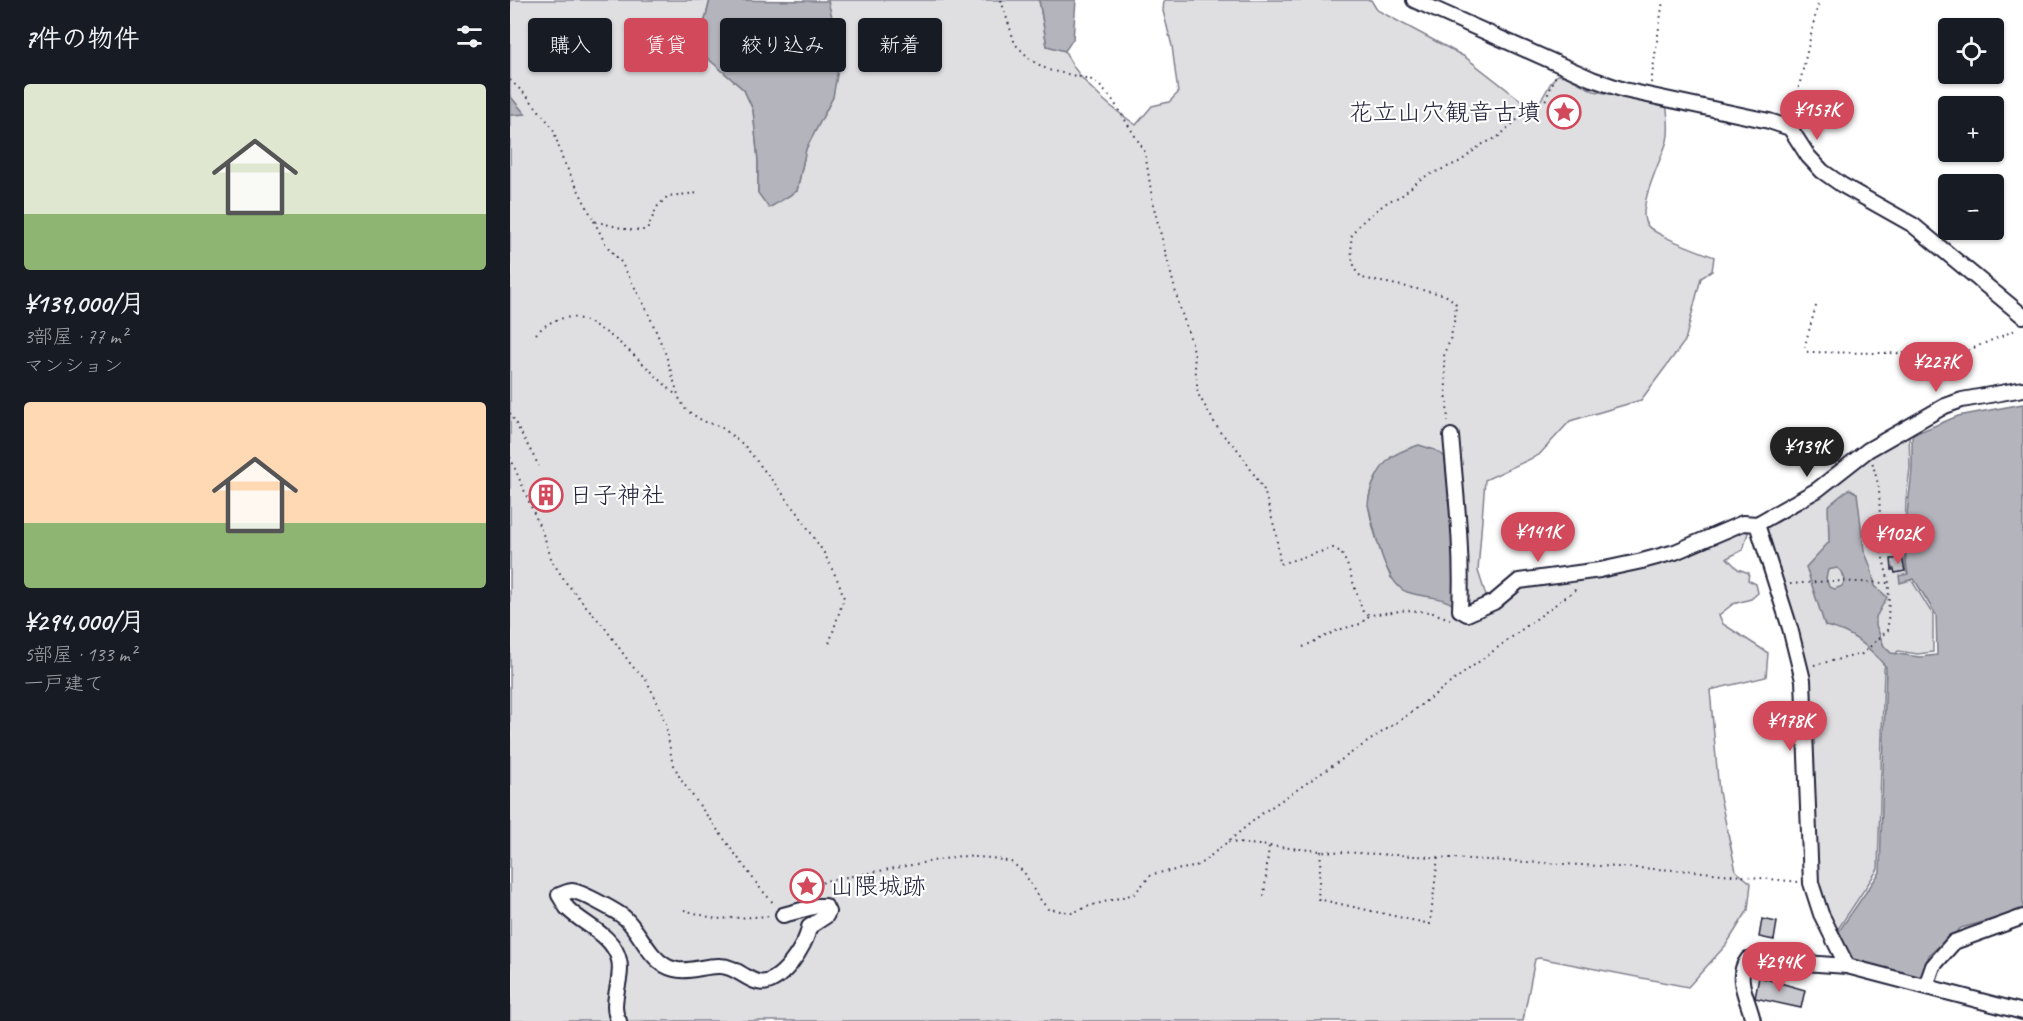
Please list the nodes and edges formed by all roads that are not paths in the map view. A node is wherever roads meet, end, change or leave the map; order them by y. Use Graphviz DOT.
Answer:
graph roads {
  1 [pos="1414,0"];
  2 [pos="2023,316"];
  3 [pos="2023,389"];
  4 [pos="1450,436"];
  5 [pos="1757,524"];
  6 [pos="783,915"];
  7 [pos="2023,917"];
  8 [pos="1847,966"];
  9 [pos="1926,986"];
  10 [pos="2023,1011"];
  11 [pos="619,1021"];
  12 [pos="1753,1021"];
  1 -- 2 [label="street"];
  3 -- 5 [label="street"];
  4 -- 5 [label="street"];
  5 -- 8 [label="street"];
  6 -- 11 [label="street"];
  7 -- 9 [label="street"];
  8 -- 9 [label="street"];
  8 -- 12 [label="street"];
  9 -- 10 [label="street"];
}
